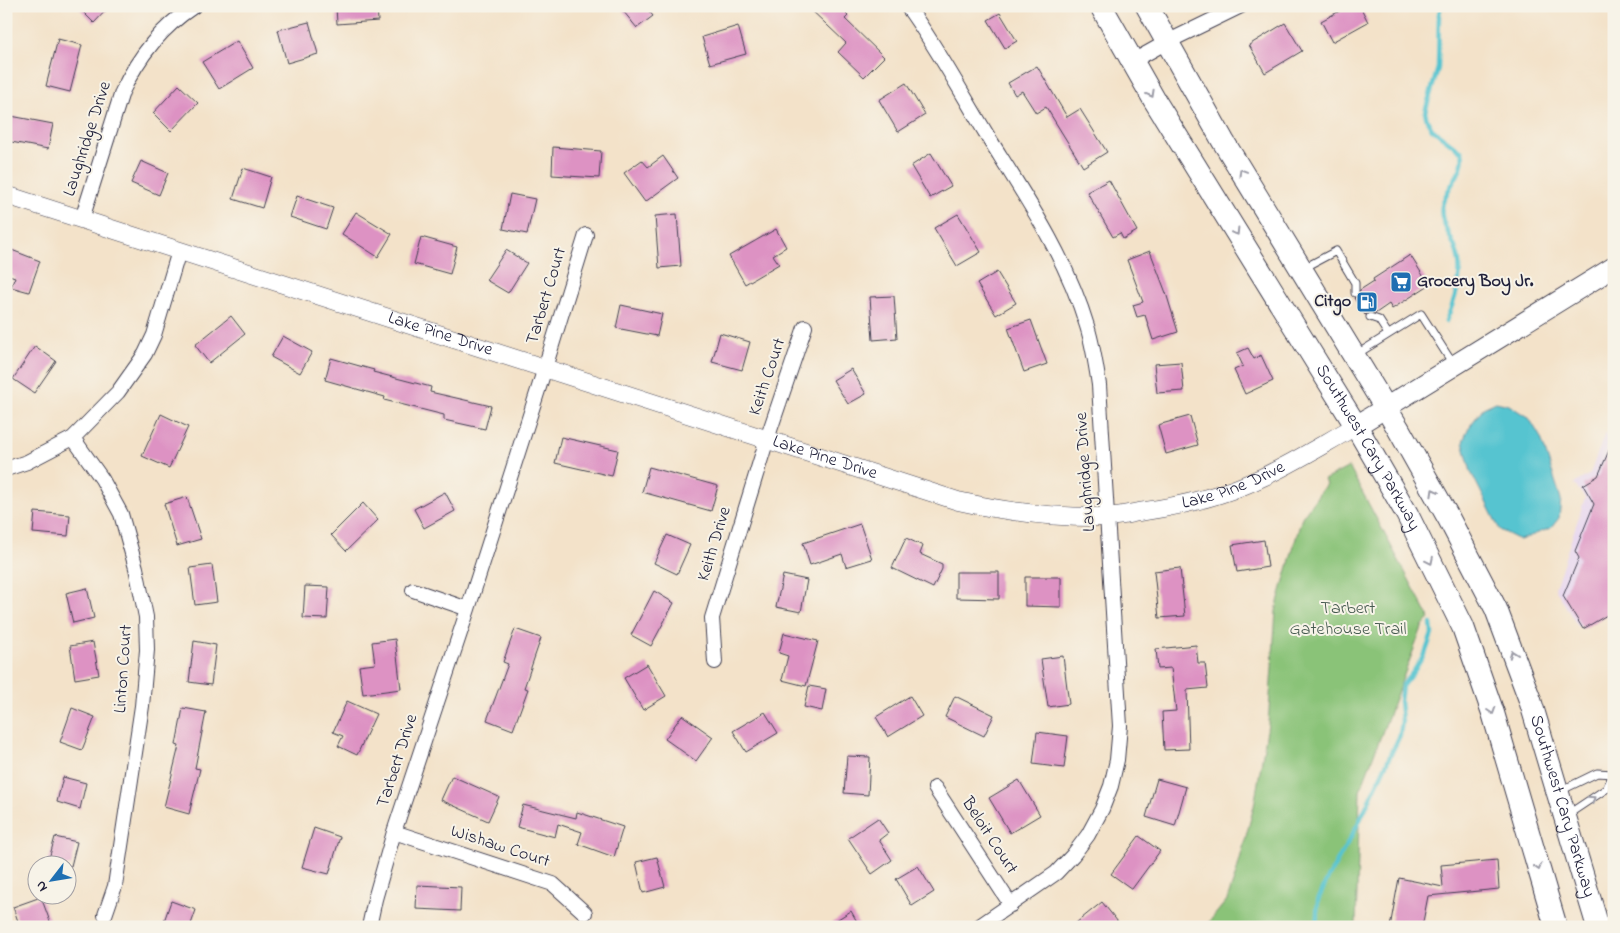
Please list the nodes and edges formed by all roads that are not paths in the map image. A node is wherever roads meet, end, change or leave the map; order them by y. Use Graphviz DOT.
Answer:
graph roads {
  1 [pos="194,6"];
  2 [pos="907,6"];
  3 [pos="1100,6"];
  4 [pos="1147,6"];
  5 [pos="1241,6"];
  6 [pos="1167,42"];
  7 [pos="1133,62"];
  8 [pos="6,195"];
  9 [pos="82,219"];
  10 [pos="586,236"];
  11 [pos="179,251"];
  12 [pos="1614,267"];
  13 [pos="1302,269"];
  14 [pos="1355,283"];
  15 [pos="1364,287"];
  16 [pos="1355,293"];
  17 [pos="1379,311"];
  18 [pos="1370,317"];
  19 [pos="1379,320"];
  20 [pos="805,327"];
  21 [pos="1388,334"];
  22 [pos="1354,356"];
  23 [pos="1454,367"];
  24 [pos="545,368"];
  25 [pos="1386,408"];
  26 [pos="1356,426"];
  27 [pos="73,438"];
  28 [pos="767,439"];
  29 [pos="6,470"];
  30 [pos="1108,517"];
  31 [pos="413,590"];
  32 [pos="468,609"];
  33 [pos="715,662"];
  34 [pos="1613,774"];
  35 [pos="935,788"];
  36 [pos="1558,792"];
  37 [pos="1565,817"];
  38 [pos="394,832"];
  39 [pos="1011,905"];
  40 [pos="585,913"];
  41 [pos="105,915"];
  42 [pos="369,927"];
  43 [pos="978,927"];
  44 [pos="1556,927"];
  45 [pos="1598,927"];
  1 -- 9 [label="street, Laughridge Drive"];
  2 -- 30 [label="street, Laughridge Drive"];
  3 -- 7 [label="main road, Southwest Cary Parkway"];
  4 -- 6 [label="main road, Southwest Cary Parkway"];
  5 -- 6 [label="street"];
  6 -- 7 [label="street"];
  13 -- 6 [label="main road, Southwest Cary Parkway, one-way"];
  7 -- 26 [label="main road, Southwest Cary Parkway, one-way"];
  8 -- 9 [label="street, Lake Pine Drive"];
  9 -- 11 [label="street, Lake Pine Drive"];
  10 -- 24 [label="street, Tarbert Court"];
  11 -- 24 [label="street, Lake Pine Drive"];
  11 -- 27 [label="street"];
  12 -- 23 [label="main road, Lake Pine Drive"];
  13 -- 14 [label="lane"];
  13 -- 22 [label="main road, Southwest Cary Parkway"];
  14 -- 15 [label="lane"];
  14 -- 16 [label="lane"];
  17 -- 19 [label="lane"];
  18 -- 19 [label="lane"];
  19 -- 21 [label="lane"];
  20 -- 28 [label="street, Keith Court"];
  21 -- 22 [label="lane"];
  21 -- 23 [label="lane"];
  22 -- 25 [label="main road, Southwest Cary Parkway"];
  23 -- 25 [label="main road, Lake Pine Drive"];
  24 -- 28 [label="street, Lake Pine Drive"];
  24 -- 32 [label="street, Tarbert Drive"];
  25 -- 26 [label="main road, Lake Pine Drive"];
  36 -- 25 [label="main road, Southwest Cary Parkway, one-way"];
  26 -- 30 [label="street, Lake Pine Drive"];
  26 -- 44 [label="main road, Southwest Cary Parkway, one-way"];
  27 -- 29 [label="street"];
  27 -- 41 [label="street, Linton Court"];
  28 -- 30 [label="street, Lake Pine Drive"];
  28 -- 33 [label="street, Keith Drive"];
  30 -- 39 [label="street, Laughridge Drive"];
  31 -- 32 [label="street"];
  32 -- 38 [label="street, Tarbert Drive"];
  34 -- 36 [label="lane"];
  37 -- 34 [label="lane, one-way"];
  35 -- 39 [label="street, Beloit Court"];
  36 -- 37 [label="main road, Southwest Cary Parkway"];
  37 -- 45 [label="main road, Southwest Cary Parkway"];
  38 -- 40 [label="street, Wishaw Court"];
  38 -- 42 [label="street, Tarbert Drive"];
  39 -- 43 [label="street, Laughridge Drive"];
}
